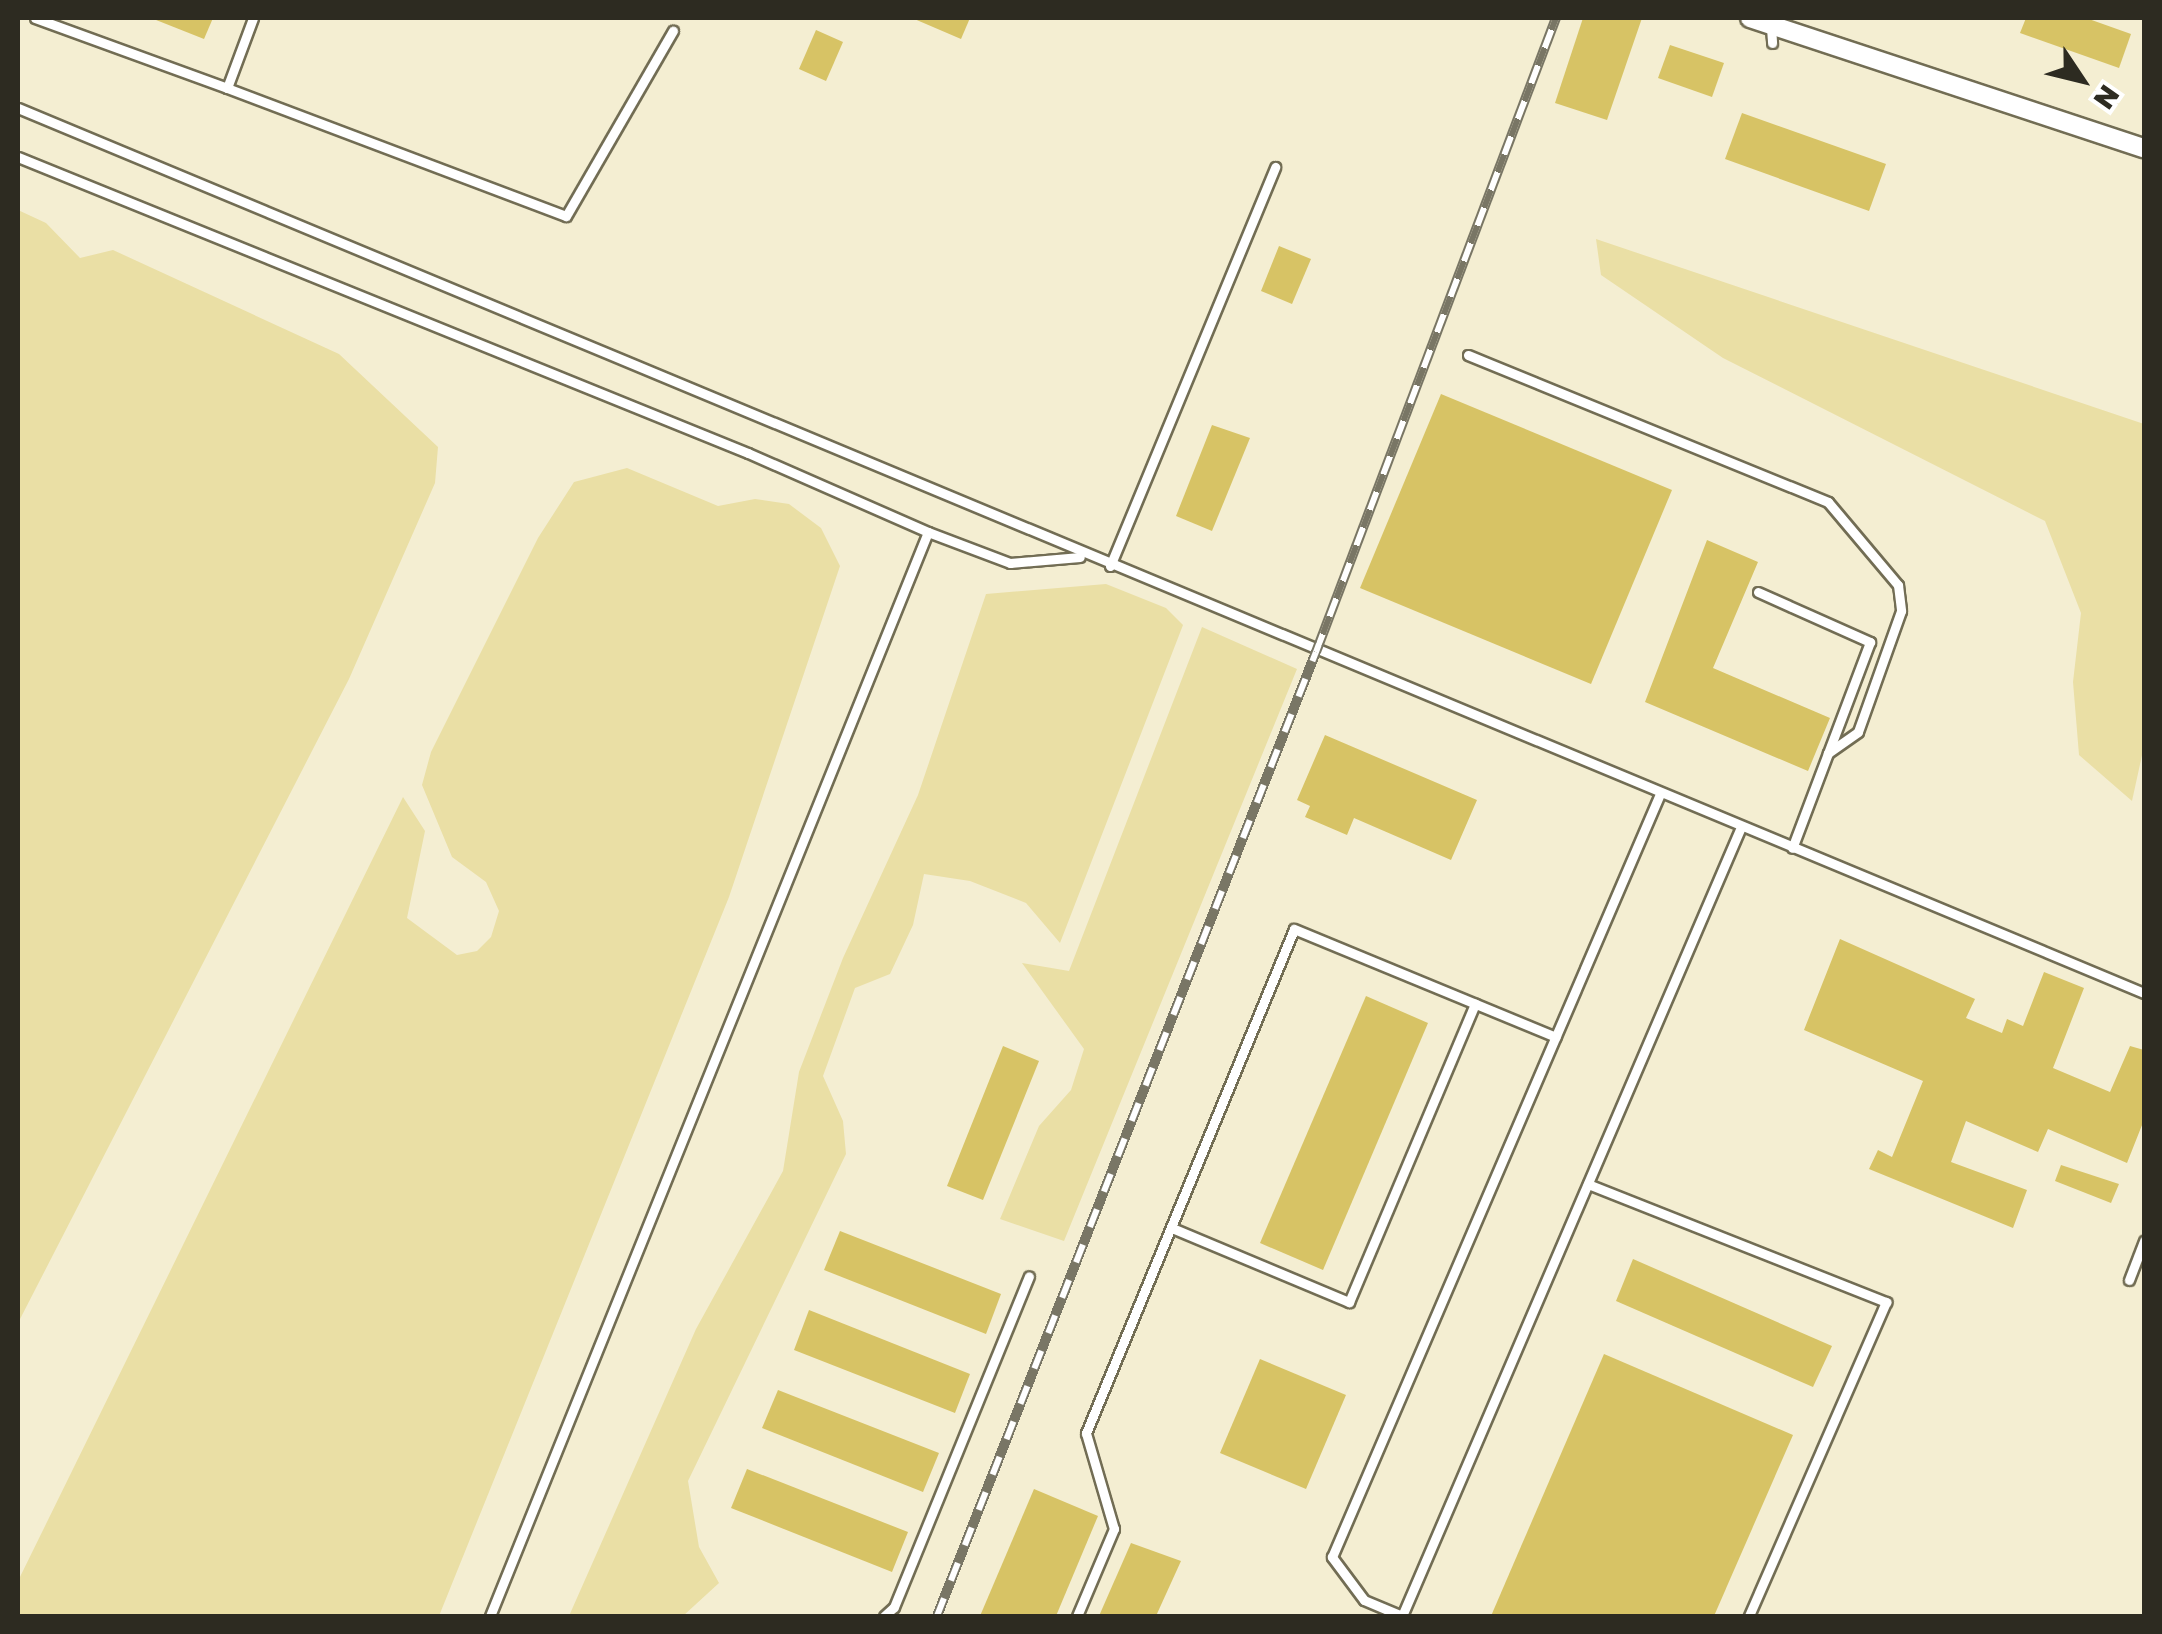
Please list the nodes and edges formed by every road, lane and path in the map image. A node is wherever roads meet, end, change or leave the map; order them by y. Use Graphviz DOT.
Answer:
graph roads {
  1 [pos="35,18"];
  2 [pos="254,18"];
  3 [pos="1750,18"];
  4 [pos="673,31"];
  5 [pos="227,88"];
  6 [pos="18,108"];
  7 [pos="2144,148"];
  8 [pos="18,157"];
  9 [pos="1275,167"];
  10 [pos="1468,356"];
  11 [pos="928,532"];
  12 [pos="1083,556"];
  13 [pos="1110,566"];
  14 [pos="1758,592"];
  15 [pos="1828,754"];
  16 [pos="1660,794"];
  17 [pos="1741,827"];
  18 [pos="1792,848"];
  19 [pos="2144,993"];
  20 [pos="1475,1004"];
  21 [pos="1556,1037"];
  22 [pos="1588,1184"];
  23 [pos="1172,1228"];
  24 [pos="2144,1241"];
  25 [pos="1029,1277"];
  26 [pos="2129,1280"];
  27 [pos="490,1616"];
  28 [pos="884,1616"];
  29 [pos="1077,1616"];
  30 [pos="1402,1616"];
  31 [pos="1749,1616"];
  1 -- 5 [label="lane"];
  2 -- 5 [label="lane"];
  3 -- 7 [label="street"];
  4 -- 5 [label="lane"];
  6 -- 12 [label="lane"];
  8 -- 11 [label="lane"];
  9 -- 13 [label="lane"];
  10 -- 15 [label="lane"];
  11 -- 12 [label="lane"];
  11 -- 27 [label="lane"];
  12 -- 13 [label="lane"];
  13 -- 16 [label="lane"];
  14 -- 15 [label="lane"];
  15 -- 18 [label="lane"];
  16 -- 17 [label="lane"];
  16 -- 21 [label="lane"];
  17 -- 18 [label="lane"];
  17 -- 22 [label="lane"];
  18 -- 19 [label="lane"];
  20 -- 21 [label="lane"];
  20 -- 23 [label="lane"];
  20 -- 23 [label="lane"];
  21 -- 30 [label="lane"];
  22 -- 30 [label="lane"];
  22 -- 31 [label="lane"];
  23 -- 29 [label="lane"];
  24 -- 26 [label="lane"];
  25 -- 28 [label="lane"];
}
